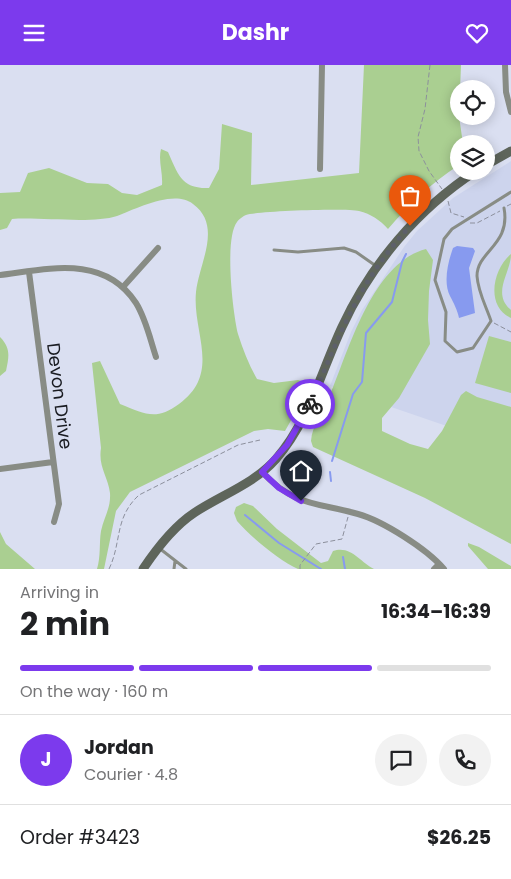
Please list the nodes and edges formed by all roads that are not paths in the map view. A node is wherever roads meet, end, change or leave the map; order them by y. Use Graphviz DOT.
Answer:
graph roads {
  1 [pos="322,65"];
  2 [pos="505,65"];
  3 [pos="511,112"];
  4 [pos="511,151"];
  5 [pos="495,160"];
  6 [pos="320,169"];
  7 [pos="465,180"];
  8 [pos="511,192"];
  9 [pos="504,208"];
  10 [pos="158,248"];
  11 [pos="274,251"];
  12 [pos="377,266"];
  13 [pos="30,271"];
  14 [pos="0,275"];
  15 [pos="123,287"];
  16 [pos="156,357"];
  17 [pos="53,462"];
  18 [pos="0,469"];
  19 [pos="262,472"];
  20 [pos="54,522"];
  21 [pos="158,547"];
  22 [pos="175,561"];
  23 [pos="442,566"];
  24 [pos="144,569"];
  25 [pos="174,569"];
  26 [pos="186,569"];
  27 [pos="434,569"];
  1 -- 6 [label="street"];
  2 -- 3 [label="street"];
  4 -- 5 [label="street"];
  7 -- 12 [label="street"];
  8 -- 9 [label="lane"];
  10 -- 15 [label="street"];
  11 -- 12 [label="lane"];
  12 -- 19 [label="street"];
  13 -- 14 [label="street"];
  13 -- 15 [label="street"];
  13 -- 17 [label="street, Devon Drive"];
  15 -- 16 [label="street"];
  17 -- 18 [label="street"];
  17 -- 20 [label="street, Devon Drive"];
  19 -- 21 [label="street"];
  19 -- 23 [label="street"];
  21 -- 22 [label="lane"];
  21 -- 24 [label="street"];
  22 -- 25 [label="lane"];
  22 -- 26 [label="lane"];
  23 -- 27 [label="street"];
}
